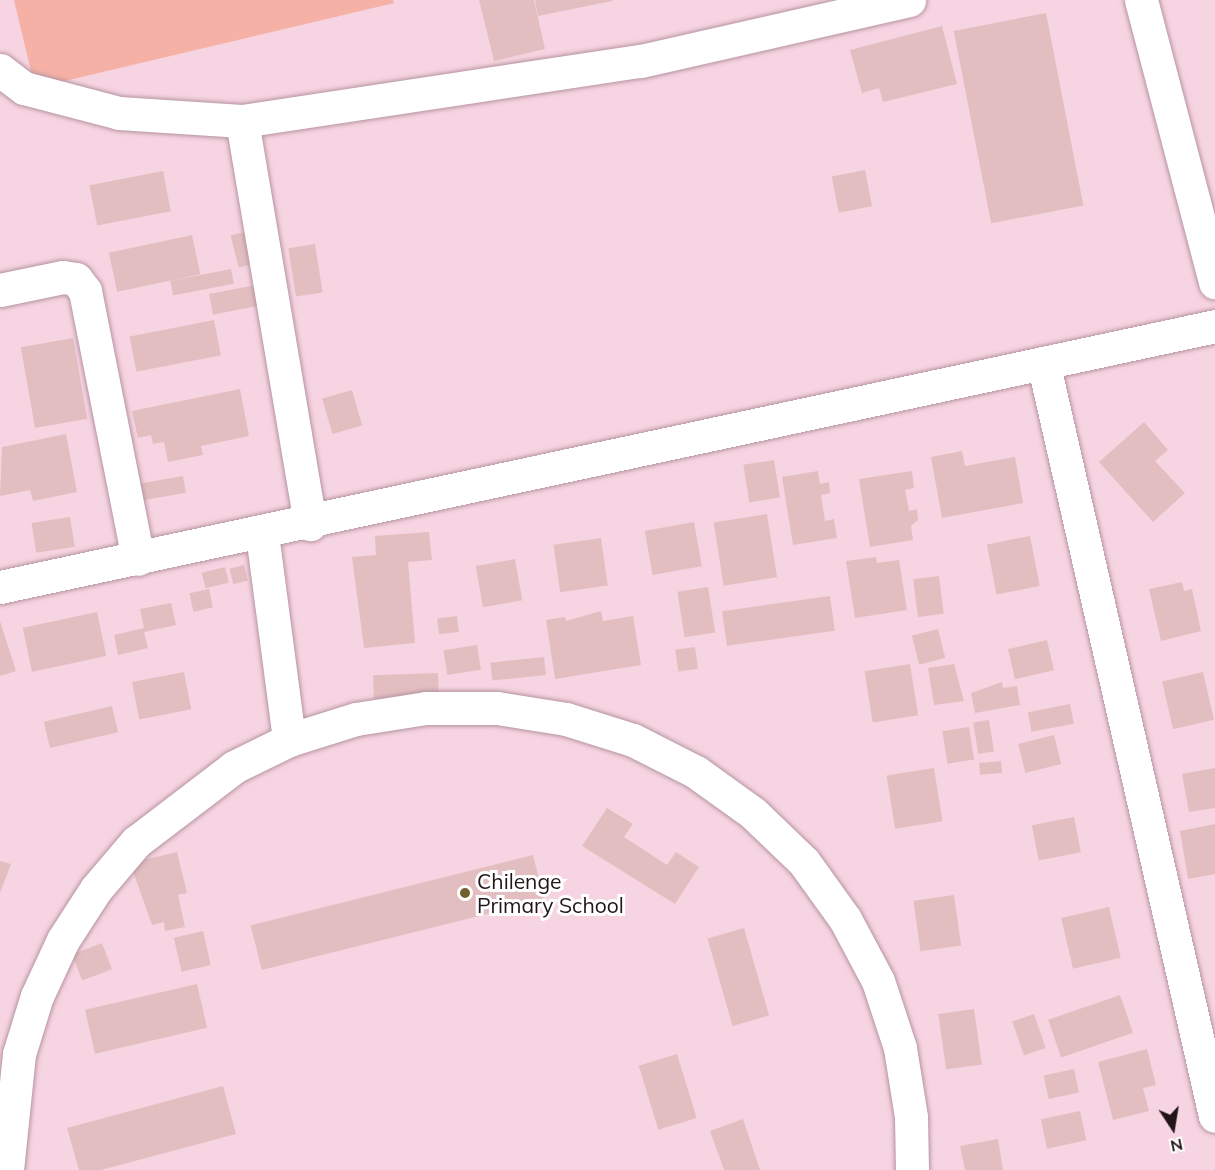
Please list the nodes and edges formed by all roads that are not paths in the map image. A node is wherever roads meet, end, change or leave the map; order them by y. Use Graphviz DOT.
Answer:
graph roads {
  1 [pos="909,0"];
  2 [pos="1141,0"];
  3 [pos="0,70"];
  4 [pos="242,121"];
  5 [pos="1215,282"];
  6 [pos="0,290"];
  7 [pos="1215,326"];
  8 [pos="1044,366"];
  9 [pos="310,524"];
  10 [pos="262,534"];
  11 [pos="138,559"];
  12 [pos="0,587"];
  13 [pos="289,740"];
  14 [pos="1215,1116"];
  15 [pos="7,1170"];
  16 [pos="912,1170"];
  1 -- 4 [label="street"];
  2 -- 5 [label="street"];
  3 -- 4 [label="street"];
  4 -- 9 [label="street"];
  6 -- 11 [label="street"];
  7 -- 8 [label="street"];
  8 -- 9 [label="street"];
  8 -- 14 [label="street"];
  9 -- 10 [label="street"];
  10 -- 11 [label="street"];
  10 -- 13 [label="street"];
  11 -- 12 [label="street"];
  13 -- 15 [label="street"];
  13 -- 16 [label="street"];
}
